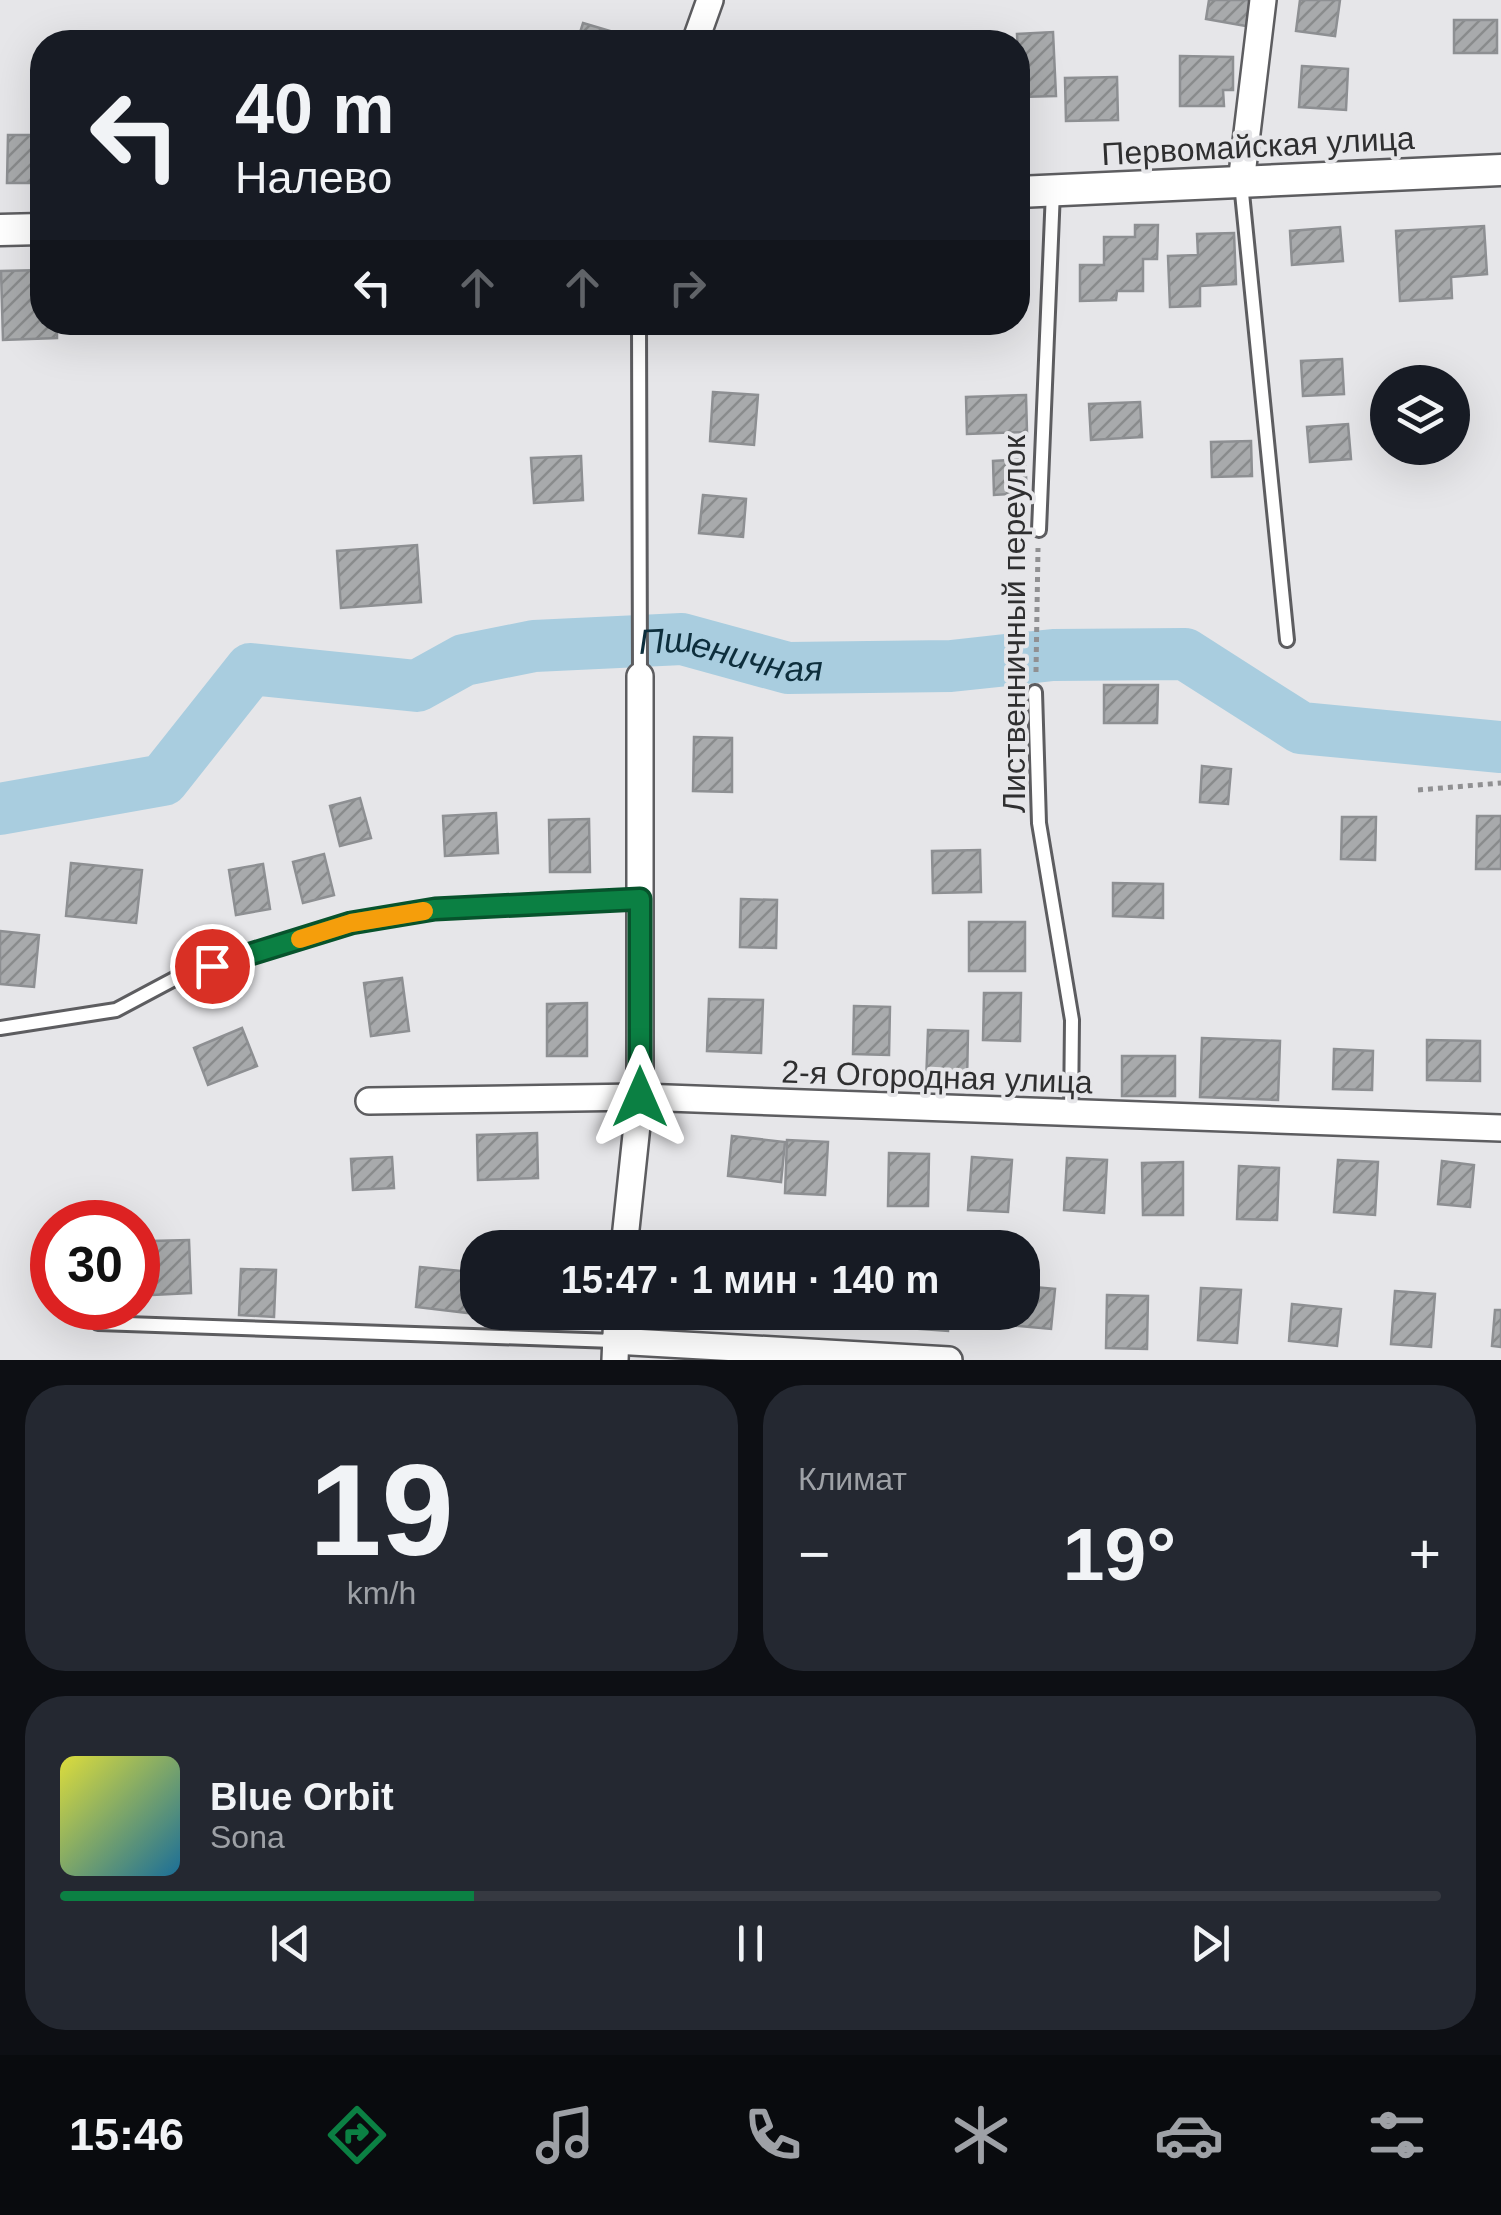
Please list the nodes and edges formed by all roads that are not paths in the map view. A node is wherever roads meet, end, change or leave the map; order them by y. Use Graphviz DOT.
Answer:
graph roads {
  1 [pos="710,0"];
  2 [pos="1263,0"];
  3 [pos="700,30"];
  4 [pos="1501,170"];
  5 [pos="1241,183"];
  6 [pos="1052,191"];
  7 [pos="1030,192"];
  8 [pos="30,229"];
  9 [pos="0,230"];
  10 [pos="639,335"];
  11 [pos="1039,530"];
  12 [pos="1286,640"];
  13 [pos="640,676"];
  14 [pos="1036,692"];
  15 [pos="640,899"];
  16 [pos="0,1028"];
  17 [pos="640,1097"];
  18 [pos="370,1102"];
  19 [pos="1071,1116"];
  20 [pos="1501,1128"];
  21 [pos="626,1230"];
  22 [pos="160,1325"];
  23 [pos="615,1350"];
  24 [pos="950,1360"];
  1 -- 3 [label="street"];
  2 -- 5 [label="street"];
  4 -- 5 [label="street, Первомайская улица"];
  5 -- 6 [label="street, Первомайская улица"];
  5 -- 12 [label="lane"];
  6 -- 7 [label="street, Первомайская улица"];
  6 -- 11 [label="lane, Лиственничный переулок"];
  8 -- 9 [label="street"];
  10 -- 13 [label="lane"];
  13 -- 15 [label="street"];
  14 -- 19 [label="lane, Лиственничный переулок"];
  15 -- 16 [label="lane"];
  15 -- 17 [label="street"];
  17 -- 18 [label="street, 2-я Огородная улица"];
  17 -- 19 [label="street, 2-я Огородная улица"];
  17 -- 21 [label="street"];
  19 -- 20 [label="street, 2-я Огородная улица"];
  22 -- 23 [label="lane"];
  23 -- 24 [label="street"];
}
